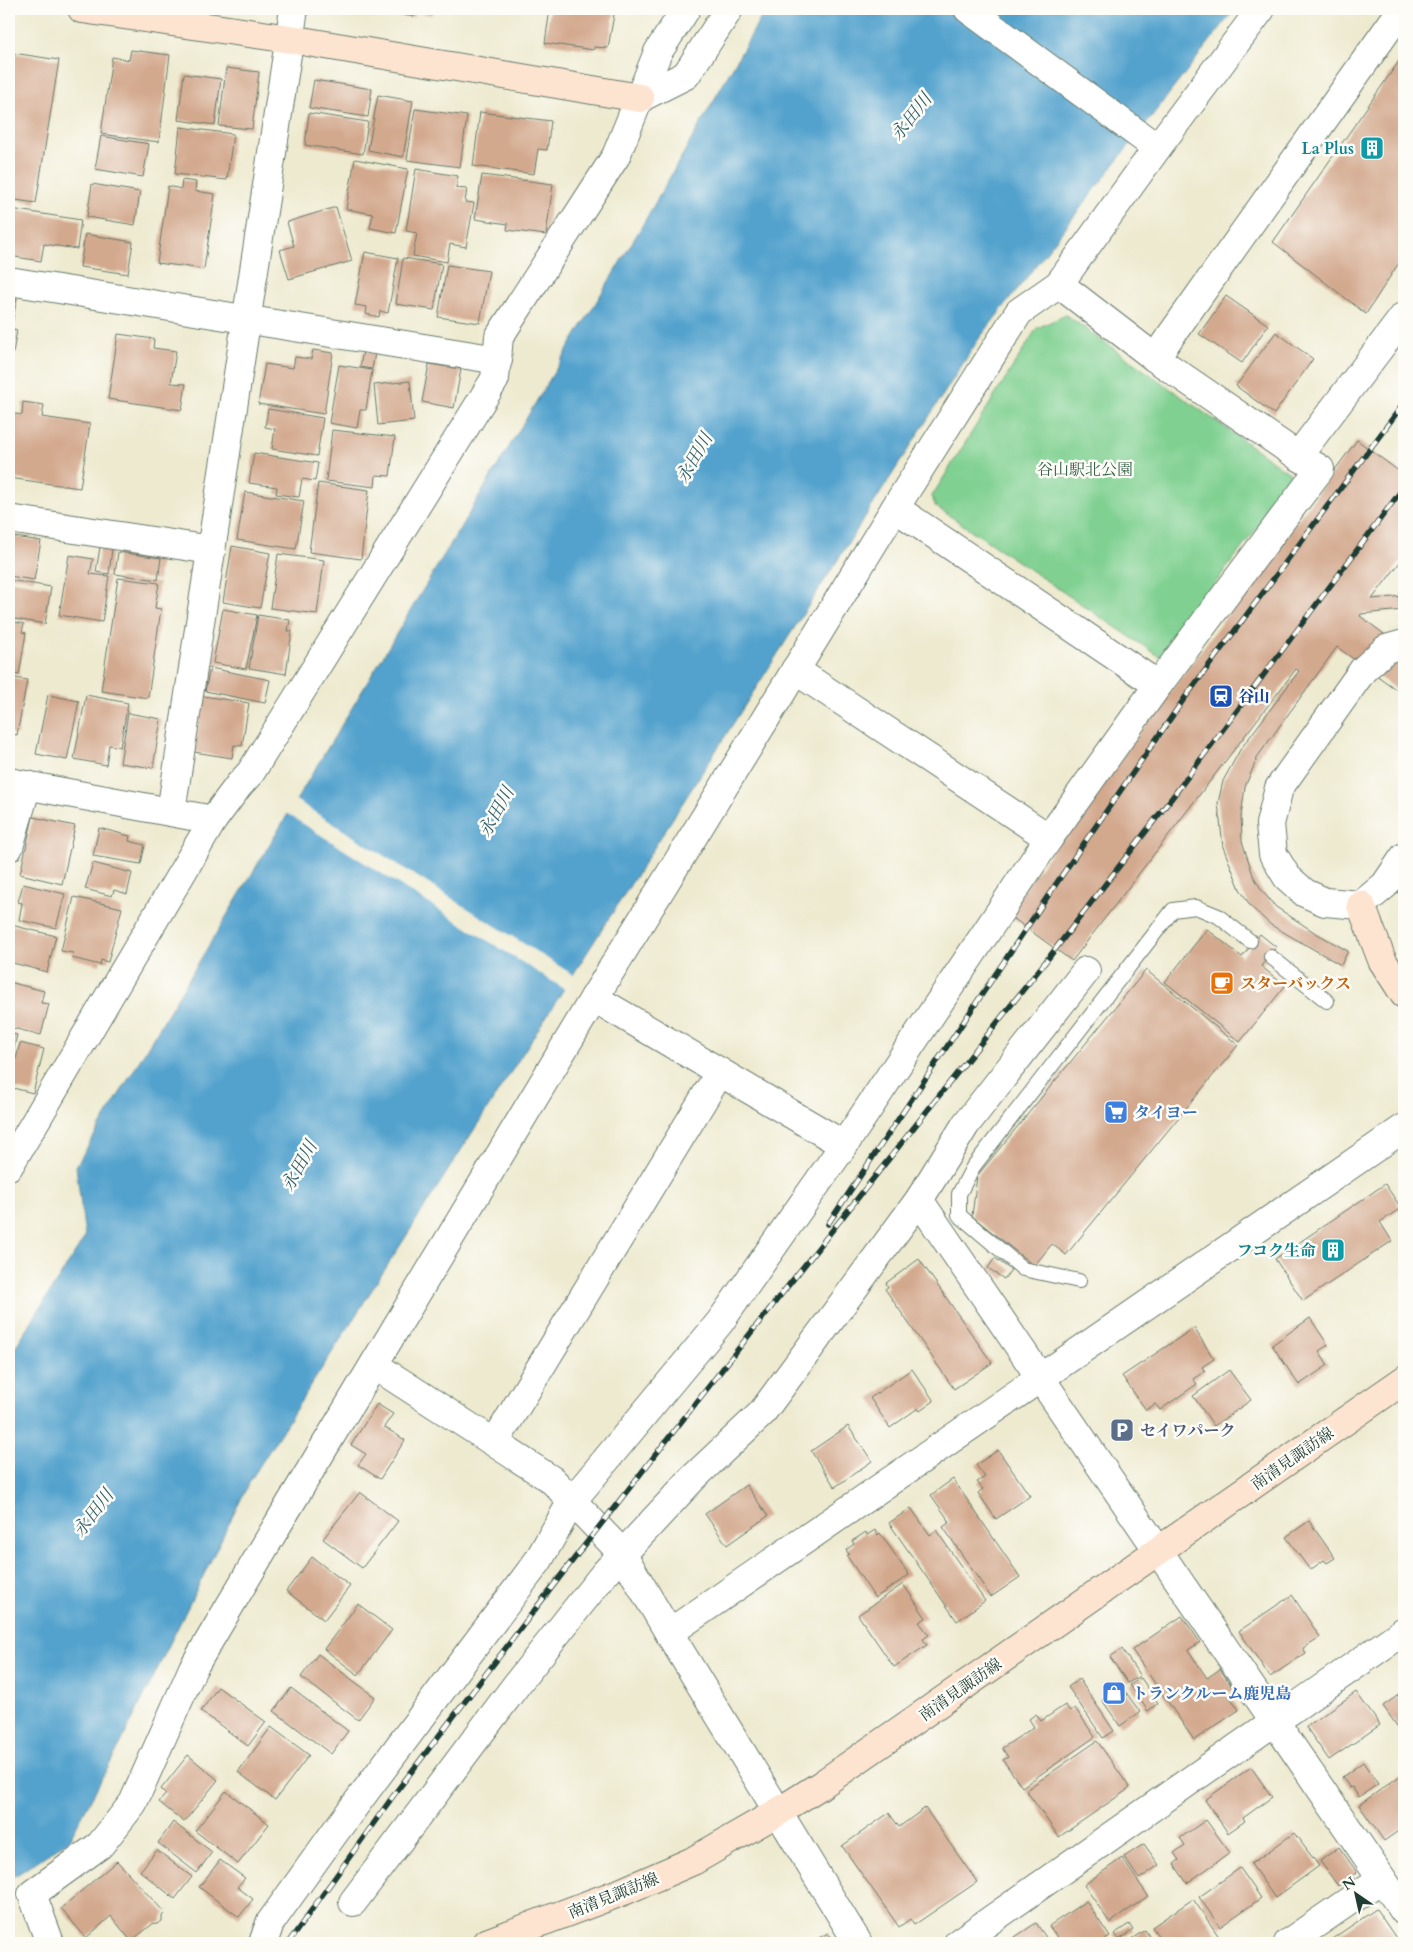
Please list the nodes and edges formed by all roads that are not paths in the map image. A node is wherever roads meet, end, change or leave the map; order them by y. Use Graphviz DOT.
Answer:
graph roads {
  1 [pos="82,9"];
  2 [pos="294,9"];
  3 [pos="686,9"];
  4 [pos="729,9"];
  5 [pos="968,9"];
  6 [pos="1261,9"];
  7 [pos="1402,9"];
  8 [pos="290,39"];
  9 [pos="640,98"];
  10 [pos="1157,148"];
  11 [pos="9,281"];
  12 [pos="1059,284"];
  13 [pos="1404,316"];
  14 [pos="246,319"];
  15 [pos="1155,358"];
  16 [pos="498,360"];
  17 [pos="1298,456"];
  18 [pos="895,508"];
  19 [pos="9,518"];
  20 [pos="211,550"];
  21 [pos="1404,644"];
  22 [pos="795,670"];
  23 [pos="1158,685"];
  24 [pos="18,784"];
  25 [pos="170,812"];
  26 [pos="213,820"];
  27 [pos="1049,838"];
  28 [pos="9,847"];
  29 [pos="1404,858"];
  30 [pos="1361,905"];
  31 [pos="1250,941"];
  32 [pos="1271,957"];
  33 [pos="1086,971"];
  34 [pos="1404,994"];
  35 [pos="594,998"];
  36 [pos="1327,1002"];
  37 [pos="720,1072"];
  38 [pos="21,1122"];
  39 [pos="1404,1128"];
  40 [pos="844,1145"];
  41 [pos="9,1166"];
  42 [pos="919,1200"];
  43 [pos="1079,1281"];
  44 [pos="374,1365"];
  45 [pos="1041,1377"];
  46 [pos="1404,1380"];
  47 [pos="495,1442"];
  48 [pos="572,1501"];
  49 [pos="1159,1551"];
  50 [pos="622,1553"];
  51 [pos="1404,1632"];
  52 [pos="669,1633"];
  53 [pos="1275,1722"];
  54 [pos="778,1812"];
  55 [pos="1381,1878"];
  56 [pos="352,1902"];
  57 [pos="1404,1911"];
  58 [pos="50,1943"];
  59 [pos="264,1943"];
  60 [pos="486,1943"];
  61 [pos="858,1943"];
  62 [pos="958,1943"];
  63 [pos="1288,1943"];
  1 -- 8 [label="street"];
  2 -- 8 [label="street"];
  3 -- 9 [label="street"];
  4 -- 9 [label="street"];
  5 -- 10 [label="street"];
  6 -- 10 [label="street"];
  7 -- 15 [label="street"];
  8 -- 9 [label="street"];
  8 -- 14 [label="street"];
  9 -- 16 [label="street"];
  10 -- 12 [label="street"];
  11 -- 14 [label="street"];
  12 -- 15 [label="street"];
  12 -- 18 [label="street"];
  13 -- 17 [label="street"];
  14 -- 16 [label="street"];
  14 -- 20 [label="street"];
  15 -- 17 [label="street"];
  16 -- 26 [label="street"];
  17 -- 23 [label="street"];
  18 -- 22 [label="street"];
  18 -- 23 [label="street"];
  19 -- 20 [label="street"];
  20 -- 25 [label="street"];
  21 -- 30 [label="street"];
  22 -- 27 [label="street"];
  22 -- 35 [label="street"];
  23 -- 27 [label="street"];
  24 -- 25 [label="street"];
  24 -- 28 [label="street"];
  25 -- 26 [label="street"];
  26 -- 38 [label="street"];
  27 -- 40 [label="street"];
  29 -- 30 [label="street"];
  30 -- 34 [label="street"];
  31 -- 43 [label="lane"];
  32 -- 36 [label="lane"];
  33 -- 42 [label="street"];
  35 -- 37 [label="street"];
  35 -- 44 [label="street"];
  37 -- 40 [label="street"];
  37 -- 47 [label="street"];
  38 -- 41 [label="street"];
  39 -- 45 [label="street"];
  40 -- 48 [label="street"];
  42 -- 45 [label="street"];
  42 -- 50 [label="street"];
  44 -- 47 [label="street"];
  44 -- 58 [label="street"];
  45 -- 49 [label="street"];
  45 -- 52 [label="street"];
  46 -- 49 [label="street, 南清見諏訪線"];
  47 -- 48 [label="street"];
  48 -- 50 [label="street"];
  48 -- 59 [label="street"];
  49 -- 53 [label="street"];
  49 -- 54 [label="street, 南清見諏訪線"];
  50 -- 52 [label="street"];
  50 -- 56 [label="street"];
  51 -- 53 [label="street"];
  52 -- 54 [label="street"];
  53 -- 55 [label="street"];
  53 -- 62 [label="street"];
  54 -- 60 [label="street, 南清見諏訪線"];
  54 -- 61 [label="street"];
  55 -- 57 [label="street"];
  55 -- 63 [label="street"];
}
